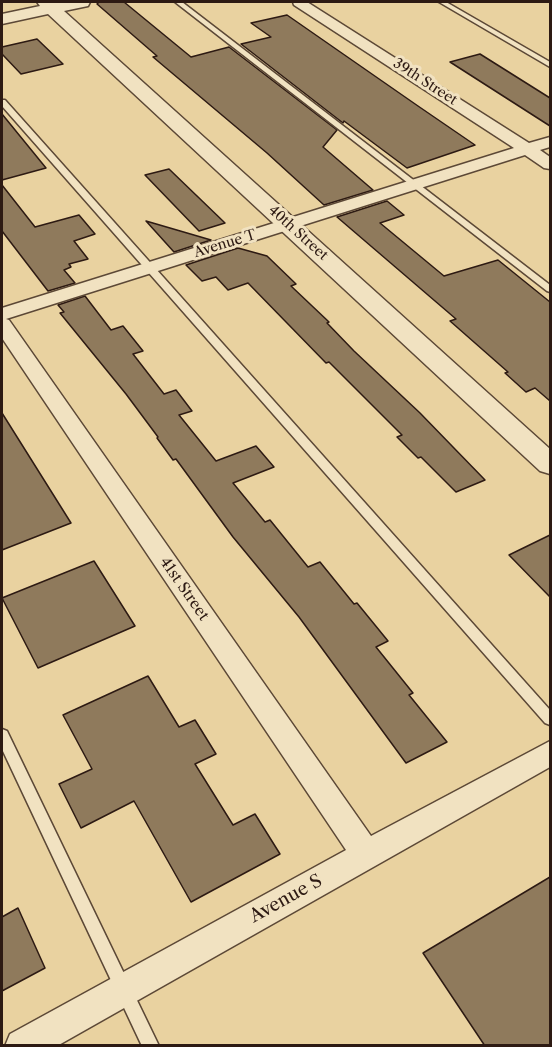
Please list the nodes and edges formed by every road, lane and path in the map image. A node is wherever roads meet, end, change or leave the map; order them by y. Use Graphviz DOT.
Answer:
graph roads {
  1 [pos="82,2"];
  2 [pos="178,2"];
  3 [pos="300,2"];
  4 [pos="442,2"];
  5 [pos="49,5"];
  6 [pos="2,19"];
  7 [pos="550,65"];
  8 [pos="2,102"];
  9 [pos="550,142"];
  10 [pos="528,149"];
  11 [pos="550,164"];
  12 [pos="416,184"];
  13 [pos="289,224"];
  14 [pos="150,268"];
  15 [pos="550,289"];
  16 [pos="2,314"];
  17 [pos="2,324"];
  18 [pos="550,464"];
  19 [pos="550,718"];
  20 [pos="2,735"];
  21 [pos="550,753"];
  22 [pos="366,854"];
  23 [pos="123,989"];
  24 [pos="22,1046"];
  25 [pos="151,1046"];
  1 -- 5 [label="street"];
  2 -- 12 [label="lane"];
  3 -- 10 [label="street, 39th Street"];
  4 -- 7 [label="lane"];
  5 -- 6 [label="street"];
  5 -- 13 [label="street, 40th Street"];
  8 -- 14 [label="lane"];
  9 -- 10 [label="street, Avenue T"];
  10 -- 11 [label="street, 39th Street"];
  10 -- 12 [label="street, Avenue T"];
  12 -- 13 [label="street, Avenue T"];
  12 -- 15 [label="lane"];
  13 -- 14 [label="street, Avenue T"];
  13 -- 18 [label="street, 40th Street"];
  14 -- 16 [label="street, Avenue T"];
  14 -- 19 [label="lane"];
  17 -- 22 [label="street, 41st Street"];
  20 -- 23 [label="lane"];
  21 -- 22 [label="street, Avenue S"];
  22 -- 23 [label="street, Avenue S"];
  23 -- 24 [label="street, Avenue S"];
  23 -- 25 [label="lane"];
}
